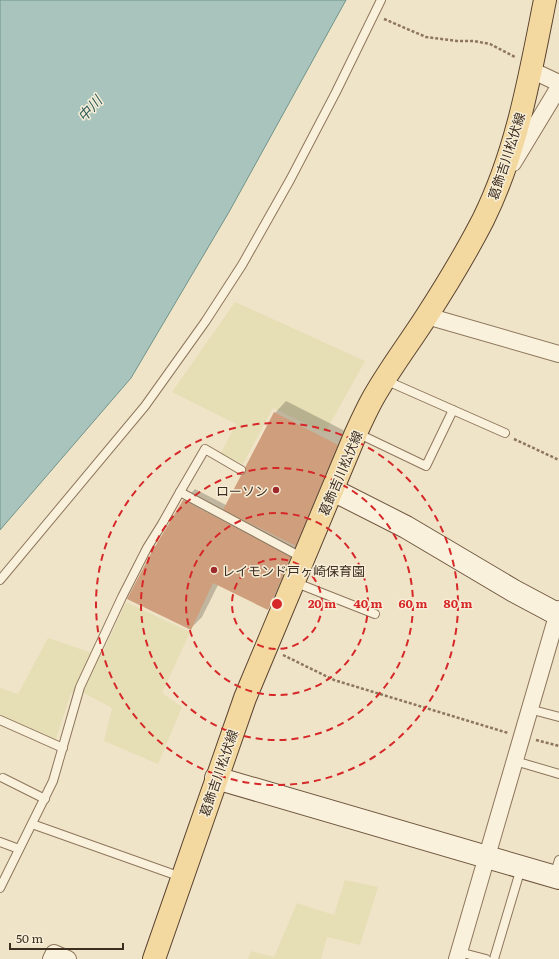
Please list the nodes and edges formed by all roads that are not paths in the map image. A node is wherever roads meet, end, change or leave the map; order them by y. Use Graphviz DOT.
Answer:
graph roads {
  1 [pos="381,0"];
  2 [pos="545,0"];
  3 [pos="532,68"];
  4 [pos="559,83"];
  5 [pos="559,87"];
  6 [pos="498,186"];
  7 [pos="427,316"];
  8 [pos="559,354"];
  9 [pos="384,379"];
  10 [pos="453,410"];
  11 [pos="356,433"];
  12 [pos="505,433"];
  13 [pos="241,470"];
  14 [pos="333,490"];
  15 [pos="180,492"];
  16 [pos="304,559"];
  17 [pos="0,580"];
  18 [pos="294,582"];
  19 [pos="558,613"];
  20 [pos="375,614"];
  21 [pos="529,709"];
  22 [pos="559,717"];
  23 [pos="0,720"];
  24 [pos="63,748"];
  25 [pos="515,761"];
  26 [pos="559,774"];
  27 [pos="3,778"];
  28 [pos="216,778"];
  29 [pos="45,799"];
  30 [pos="32,824"];
  31 [pos="0,842"];
  32 [pos="19,849"];
  33 [pos="486,856"];
  34 [pos="522,867"];
  35 [pos="557,872"];
  36 [pos="182,877"];
  37 [pos="0,888"];
  38 [pos="458,955"];
  39 [pos="51,959"];
  40 [pos="68,959"];
  41 [pos="154,959"];
  42 [pos="486,959"];
  43 [pos="494,959"];
  1 -- 17 [label="lane"];
  2 -- 3 [label="main road, 葛飾吉川松伏線"];
  3 -- 4 [label="street"];
  3 -- 6 [label="main road, 葛飾吉川松伏線"];
  5 -- 6 [label="street"];
  6 -- 7 [label="main road, 葛飾吉川松伏線"];
  7 -- 8 [label="street"];
  7 -- 9 [label="main road, 葛飾吉川松伏線"];
  9 -- 10 [label="lane"];
  9 -- 11 [label="main road, 葛飾吉川松伏線"];
  10 -- 11 [label="lane"];
  10 -- 12 [label="lane"];
  11 -- 14 [label="main road, 葛飾吉川松伏線"];
  13 -- 15 [label="lane"];
  14 -- 16 [label="main road, 葛飾吉川松伏線"];
  14 -- 19 [label="street"];
  15 -- 16 [label="lane"];
  15 -- 24 [label="lane"];
  16 -- 18 [label="main road, 葛飾吉川松伏線"];
  18 -- 20 [label="lane"];
  18 -- 28 [label="main road, 葛飾吉川松伏線"];
  19 -- 21 [label="street"];
  21 -- 22 [label="lane"];
  21 -- 25 [label="street"];
  23 -- 24 [label="lane"];
  24 -- 29 [label="lane"];
  25 -- 26 [label="lane"];
  25 -- 33 [label="street"];
  27 -- 29 [label="lane"];
  28 -- 33 [label="street"];
  28 -- 36 [label="main road, 葛飾吉川松伏線"];
  29 -- 30 [label="lane"];
  30 -- 32 [label="lane"];
  30 -- 36 [label="lane"];
  31 -- 32 [label="lane"];
  32 -- 37 [label="lane"];
  33 -- 34 [label="street"];
  33 -- 38 [label="street"];
  34 -- 35 [label="street"];
  34 -- 43 [label="lane"];
  36 -- 41 [label="main road, 葛飾吉川松伏線"];
  38 -- 42 [label="lane"];
  39 -- 40 [label="street"];
}
